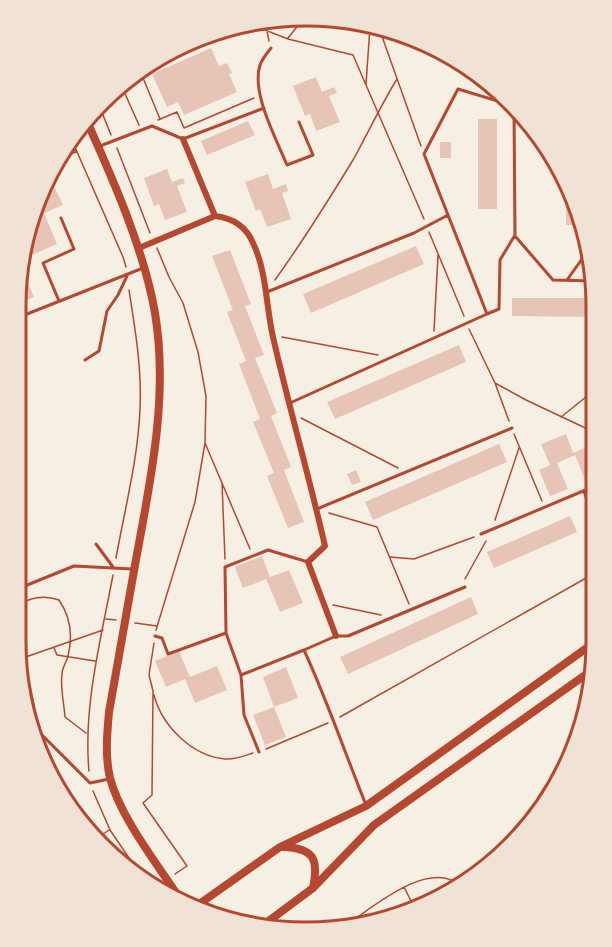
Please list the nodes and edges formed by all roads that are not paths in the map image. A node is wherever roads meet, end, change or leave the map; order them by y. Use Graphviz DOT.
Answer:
graph roads {
  1 [pos="270,48"];
  2 [pos="497,101"];
  3 [pos="264,108"];
  4 [pos="514,118"];
  5 [pos="299,122"];
  6 [pos="90,127"];
  7 [pos="183,139"];
  8 [pos="98,147"];
  9 [pos="448,215"];
  10 [pos="215,216"];
  11 [pos="61,218"];
  12 [pos="515,235"];
  13 [pos="139,248"];
  14 [pos="582,259"];
  15 [pos="144,268"];
  16 [pos="127,274"];
  17 [pos="567,281"];
  18 [pos="585,281"];
  19 [pos="266,293"];
  20 [pos="59,301"];
  21 [pos="26,314"];
  22 [pos="487,314"];
  23 [pos="85,360"];
  24 [pos="290,403"];
  25 [pos="512,428"];
  26 [pos="584,492"];
  27 [pos="586,498"];
  28 [pos="316,509"];
  29 [pos="481,534"];
  30 [pos="96,544"];
  31 [pos="308,562"];
  32 [pos="114,569"];
  33 [pos="134,569"];
  34 [pos="26,586"];
  35 [pos="465,587"];
  36 [pos="226,633"];
  37 [pos="155,636"];
  38 [pos="336,636"];
  39 [pos="586,648"];
  40 [pos="304,650"];
  41 [pos="242,675"];
  42 [pos="584,676"];
  43 [pos="41,734"];
  44 [pos="259,752"];
  45 [pos="111,779"];
  46 [pos="366,806"];
  47 [pos="280,847"];
  48 [pos="173,888"];
  49 [pos="313,888"];
  50 [pos="203,902"];
  51 [pos="271,919"];
  1 -- 3 [label="lane"];
  2 -- 9 [label="lane"];
  3 -- 5 [label="lane"];
  3 -- 7 [label="lane"];
  4 -- 12 [label="lane"];
  6 -- 8 [label="street"];
  7 -- 8 [label="lane"];
  7 -- 10 [label="street"];
  8 -- 13 [label="street"];
  9 -- 19 [label="lane"];
  9 -- 22 [label="lane"];
  10 -- 13 [label="street"];
  10 -- 19 [label="street"];
  11 -- 20 [label="lane"];
  12 -- 17 [label="lane"];
  12 -- 22 [label="lane"];
  13 -- 15 [label="street"];
  14 -- 17 [label="lane"];
  15 -- 16 [label="lane"];
  15 -- 33 [label="street"];
  16 -- 20 [label="lane"];
  16 -- 23 [label="lane"];
  17 -- 18 [label="lane"];
  19 -- 24 [label="street"];
  20 -- 21 [label="lane"];
  22 -- 24 [label="lane"];
  24 -- 28 [label="street"];
  25 -- 28 [label="lane"];
  26 -- 27 [label="lane"];
  26 -- 29 [label="lane"];
  28 -- 31 [label="street"];
  30 -- 32 [label="lane"];
  31 -- 36 [label="lane"];
  31 -- 38 [label="street"];
  32 -- 33 [label="lane"];
  32 -- 34 [label="lane"];
  33 -- 45 [label="street"];
  35 -- 38 [label="lane"];
  36 -- 37 [label="lane"];
  36 -- 41 [label="lane"];
  38 -- 40 [label="lane"];
  39 -- 46 [label="street"];
  40 -- 41 [label="lane"];
  40 -- 46 [label="lane"];
  41 -- 44 [label="lane"];
  42 -- 49 [label="street"];
  43 -- 45 [label="lane"];
  45 -- 48 [label="street"];
  46 -- 47 [label="street"];
  47 -- 49 [label="street"];
  47 -- 50 [label="street"];
  49 -- 51 [label="street"];
}
